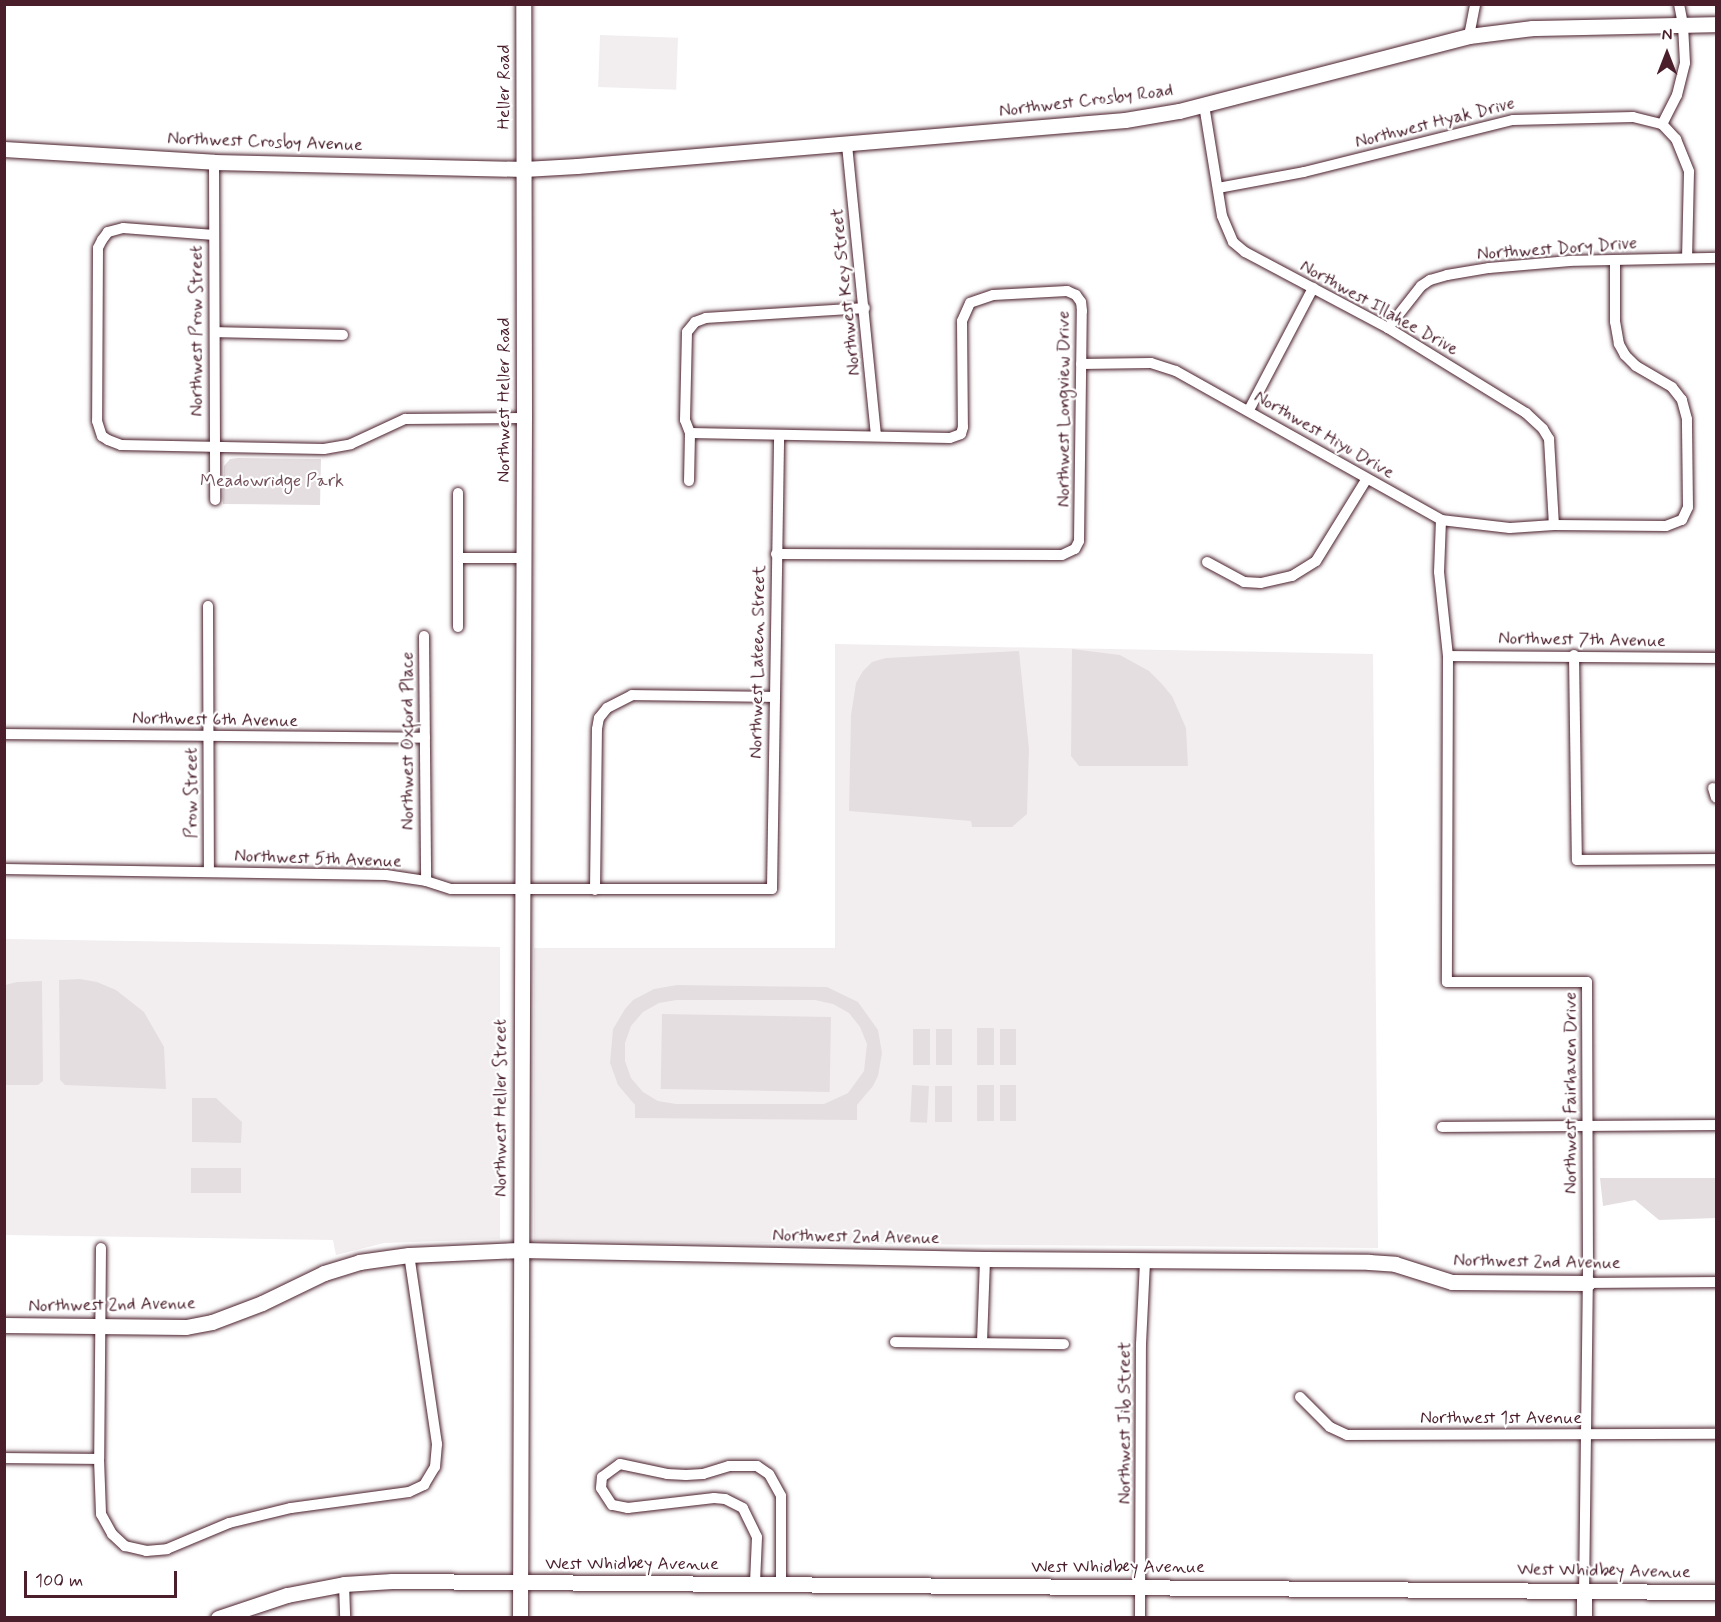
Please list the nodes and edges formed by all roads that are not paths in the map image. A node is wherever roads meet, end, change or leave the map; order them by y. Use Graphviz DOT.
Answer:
graph roads {
  1 [pos="523,4"];
  2 [pos="1475,4"];
  3 [pos="1678,4"];
  4 [pos="1716,24"];
  5 [pos="1683,25"];
  6 [pos="1469,36"];
  7 [pos="1203,105"];
  8 [pos="1662,124"];
  9 [pos="847,145"];
  10 [pos="4,149"];
  11 [pos="213,162"];
  12 [pos="524,169"];
  13 [pos="1218,188"];
  14 [pos="213,235"];
  15 [pos="1688,257"];
  16 [pos="1716,258"];
  17 [pos="1615,262"];
  18 [pos="1313,288"];
  19 [pos="865,308"];
  20 [pos="1388,328"];
  21 [pos="215,332"];
  22 [pos="343,336"];
  23 [pos="1081,364"];
  24 [pos="1249,410"];
  25 [pos="524,418"];
  26 [pos="690,434"];
  27 [pos="779,436"];
  28 [pos="876,436"];
  29 [pos="214,447"];
  30 [pos="1366,480"];
  31 [pos="688,481"];
  32 [pos="458,493"];
  33 [pos="214,500"];
  34 [pos="1441,520"];
  35 [pos="1554,525"];
  36 [pos="776,554"];
  37 [pos="458,558"];
  38 [pos="523,558"];
  39 [pos="1207,562"];
  40 [pos="208,606"];
  41 [pos="458,627"];
  42 [pos="523,632"];
  43 [pos="424,636"];
  44 [pos="1574,655"];
  45 [pos="1448,656"];
  46 [pos="1716,658"];
  47 [pos="775,697"];
  48 [pos="4,734"];
  49 [pos="208,736"];
  50 [pos="425,738"];
  51 [pos="1716,859"];
  52 [pos="4,869"];
  53 [pos="209,871"];
  54 [pos="426,881"];
  55 [pos="522,889"];
  56 [pos="772,889"];
  57 [pos="595,890"];
  58 [pos="1716,1125"];
  59 [pos="1442,1127"];
  60 [pos="1588,1127"];
  61 [pos="101,1248"];
  62 [pos="520,1250"];
  63 [pos="409,1254"];
  64 [pos="985,1259"];
  65 [pos="1145,1261"];
  66 [pos="1716,1282"];
  67 [pos="1588,1283"];
  68 [pos="4,1325"];
  69 [pos="100,1325"];
  70 [pos="896,1342"];
  71 [pos="982,1342"];
  72 [pos="1064,1344"];
  73 [pos="1300,1397"];
  74 [pos="1585,1433"];
  75 [pos="1716,1434"];
  76 [pos="4,1458"];
  77 [pos="99,1459"];
  78 [pos="520,1583"];
  79 [pos="755,1583"];
  80 [pos="344,1584"];
  81 [pos="781,1584"];
  82 [pos="1140,1586"];
  83 [pos="1584,1590"];
  84 [pos="1716,1592"];
  85 [pos="218,1617"];
  86 [pos="345,1617"];
  87 [pos="520,1617"];
  88 [pos="1140,1617"];
  89 [pos="1584,1617"];
  1 -- 12 [label="street, Heller Road"];
  2 -- 6 [label="street"];
  3 -- 5 [label="street"];
  4 -- 5 [label="street, Northwest Crosby Road"];
  5 -- 6 [label="street, Northwest Crosby Road"];
  5 -- 8 [label="street"];
  6 -- 7 [label="street, Northwest Crosby Road"];
  7 -- 9 [label="street, Northwest Crosby Road"];
  7 -- 13 [label="street, Northwest Illahee Drive"];
  8 -- 13 [label="street, Northwest Hyak Drive"];
  8 -- 15 [label="street"];
  9 -- 12 [label="street, Northwest Crosby Road"];
  9 -- 19 [label="street, Northwest Key Street"];
  10 -- 11 [label="street, Northwest Crosby Avenue"];
  11 -- 12 [label="street, Northwest Crosby Avenue"];
  11 -- 14 [label="street, Northwest Prow Street"];
  12 -- 25 [label="street, Northwest Heller Road"];
  13 -- 18 [label="street, Northwest Illahee Drive"];
  14 -- 21 [label="street, Northwest Prow Street"];
  14 -- 29 [label="street"];
  15 -- 16 [label="street, Northwest Dory Drive"];
  15 -- 17 [label="street, Northwest Dory Drive"];
  17 -- 20 [label="street, Northwest Dory Drive"];
  17 -- 35 [label="street, Northwest Hiyu Drive"];
  18 -- 20 [label="street, Northwest Illahee Drive"];
  18 -- 24 [label="street"];
  19 -- 26 [label="street"];
  19 -- 28 [label="street, Northwest Key Street"];
  20 -- 35 [label="street, Northwest Illahee Drive"];
  21 -- 22 [label="street"];
  21 -- 29 [label="street, Northwest Prow Street"];
  23 -- 24 [label="street, Northwest Hiyu Drive"];
  23 -- 28 [label="street, Northwest Longview Drive"];
  23 -- 36 [label="street, Northwest Longview Drive"];
  24 -- 30 [label="street, Northwest Hiyu Drive"];
  25 -- 29 [label="street"];
  25 -- 38 [label="street, Northwest Heller Road"];
  26 -- 27 [label="street"];
  26 -- 31 [label="street"];
  27 -- 28 [label="street"];
  27 -- 36 [label="street, Northwest Lateen Street"];
  29 -- 33 [label="street, Northwest Prow Street"];
  30 -- 34 [label="street, Northwest Hiyu Drive"];
  30 -- 39 [label="street"];
  32 -- 37 [label="street"];
  34 -- 35 [label="street, Northwest Hiyu Drive"];
  34 -- 45 [label="street, Northwest Fairhaven Drive"];
  36 -- 47 [label="street, Northwest Lateen Street"];
  37 -- 38 [label="street"];
  37 -- 41 [label="street"];
  38 -- 42 [label="street, Northwest Heller Road"];
  40 -- 49 [label="street, Prow Street"];
  42 -- 55 [label="street, Northwest Heller Street"];
  43 -- 50 [label="street, Northwest Oxford Place"];
  44 -- 45 [label="street, Northwest 7th Avenue"];
  44 -- 46 [label="street, Northwest 7th Avenue"];
  44 -- 51 [label="street"];
  45 -- 60 [label="street, Northwest Fairhaven Drive"];
  47 -- 56 [label="street, Northwest Lateen Street"];
  47 -- 57 [label="street"];
  48 -- 49 [label="street, Northwest 6th Avenue"];
  49 -- 50 [label="street, Northwest 6th Avenue"];
  49 -- 53 [label="street, Prow Street"];
  50 -- 54 [label="street, Northwest Oxford Place"];
  52 -- 53 [label="street, Northwest 5th Avenue"];
  53 -- 54 [label="street, Northwest 5th Avenue"];
  54 -- 55 [label="street, Northwest 5th Avenue"];
  55 -- 57 [label="street, Northwest 5th Avenue"];
  55 -- 62 [label="street, Northwest Heller Street"];
  56 -- 57 [label="street, Northwest 5th Avenue"];
  58 -- 60 [label="street"];
  59 -- 60 [label="street"];
  60 -- 67 [label="street, Northwest Fairhaven Drive"];
  61 -- 69 [label="street"];
  62 -- 63 [label="street, Northwest 2nd Avenue"];
  62 -- 64 [label="street, Northwest 2nd Avenue"];
  62 -- 78 [label="street, Northwest Heller Street"];
  63 -- 69 [label="street, Northwest 2nd Avenue"];
  63 -- 77 [label="street"];
  64 -- 65 [label="street, Northwest 2nd Avenue"];
  64 -- 71 [label="street"];
  65 -- 67 [label="street, Northwest 2nd Avenue"];
  65 -- 82 [label="street, Northwest Jib Street"];
  66 -- 67 [label="street, Northwest 2nd Avenue"];
  67 -- 74 [label="street, Northwest Fairhaven Drive"];
  68 -- 69 [label="street, Northwest 2nd Avenue"];
  69 -- 77 [label="street"];
  70 -- 71 [label="street"];
  71 -- 72 [label="street"];
  73 -- 74 [label="street, Northwest 1st Avenue"];
  74 -- 75 [label="street, Northwest 1st Avenue"];
  74 -- 83 [label="street, Northwest Fairhaven Drive"];
  76 -- 77 [label="street"];
  78 -- 79 [label="street, West Whidbey Avenue"];
  78 -- 80 [label="street, West Whidbey Avenue"];
  78 -- 87 [label="street, Northwest Heller Street"];
  79 -- 81 [label="street, West Whidbey Avenue"];
  79 -- 81 [label="street"];
  80 -- 85 [label="street, West Whidbey Avenue"];
  80 -- 86 [label="street"];
  81 -- 82 [label="street, West Whidbey Avenue"];
  82 -- 83 [label="street, West Whidbey Avenue"];
  82 -- 88 [label="street, Northwest Jib Street"];
  83 -- 84 [label="street, West Whidbey Avenue"];
  83 -- 89 [label="street"];
}
